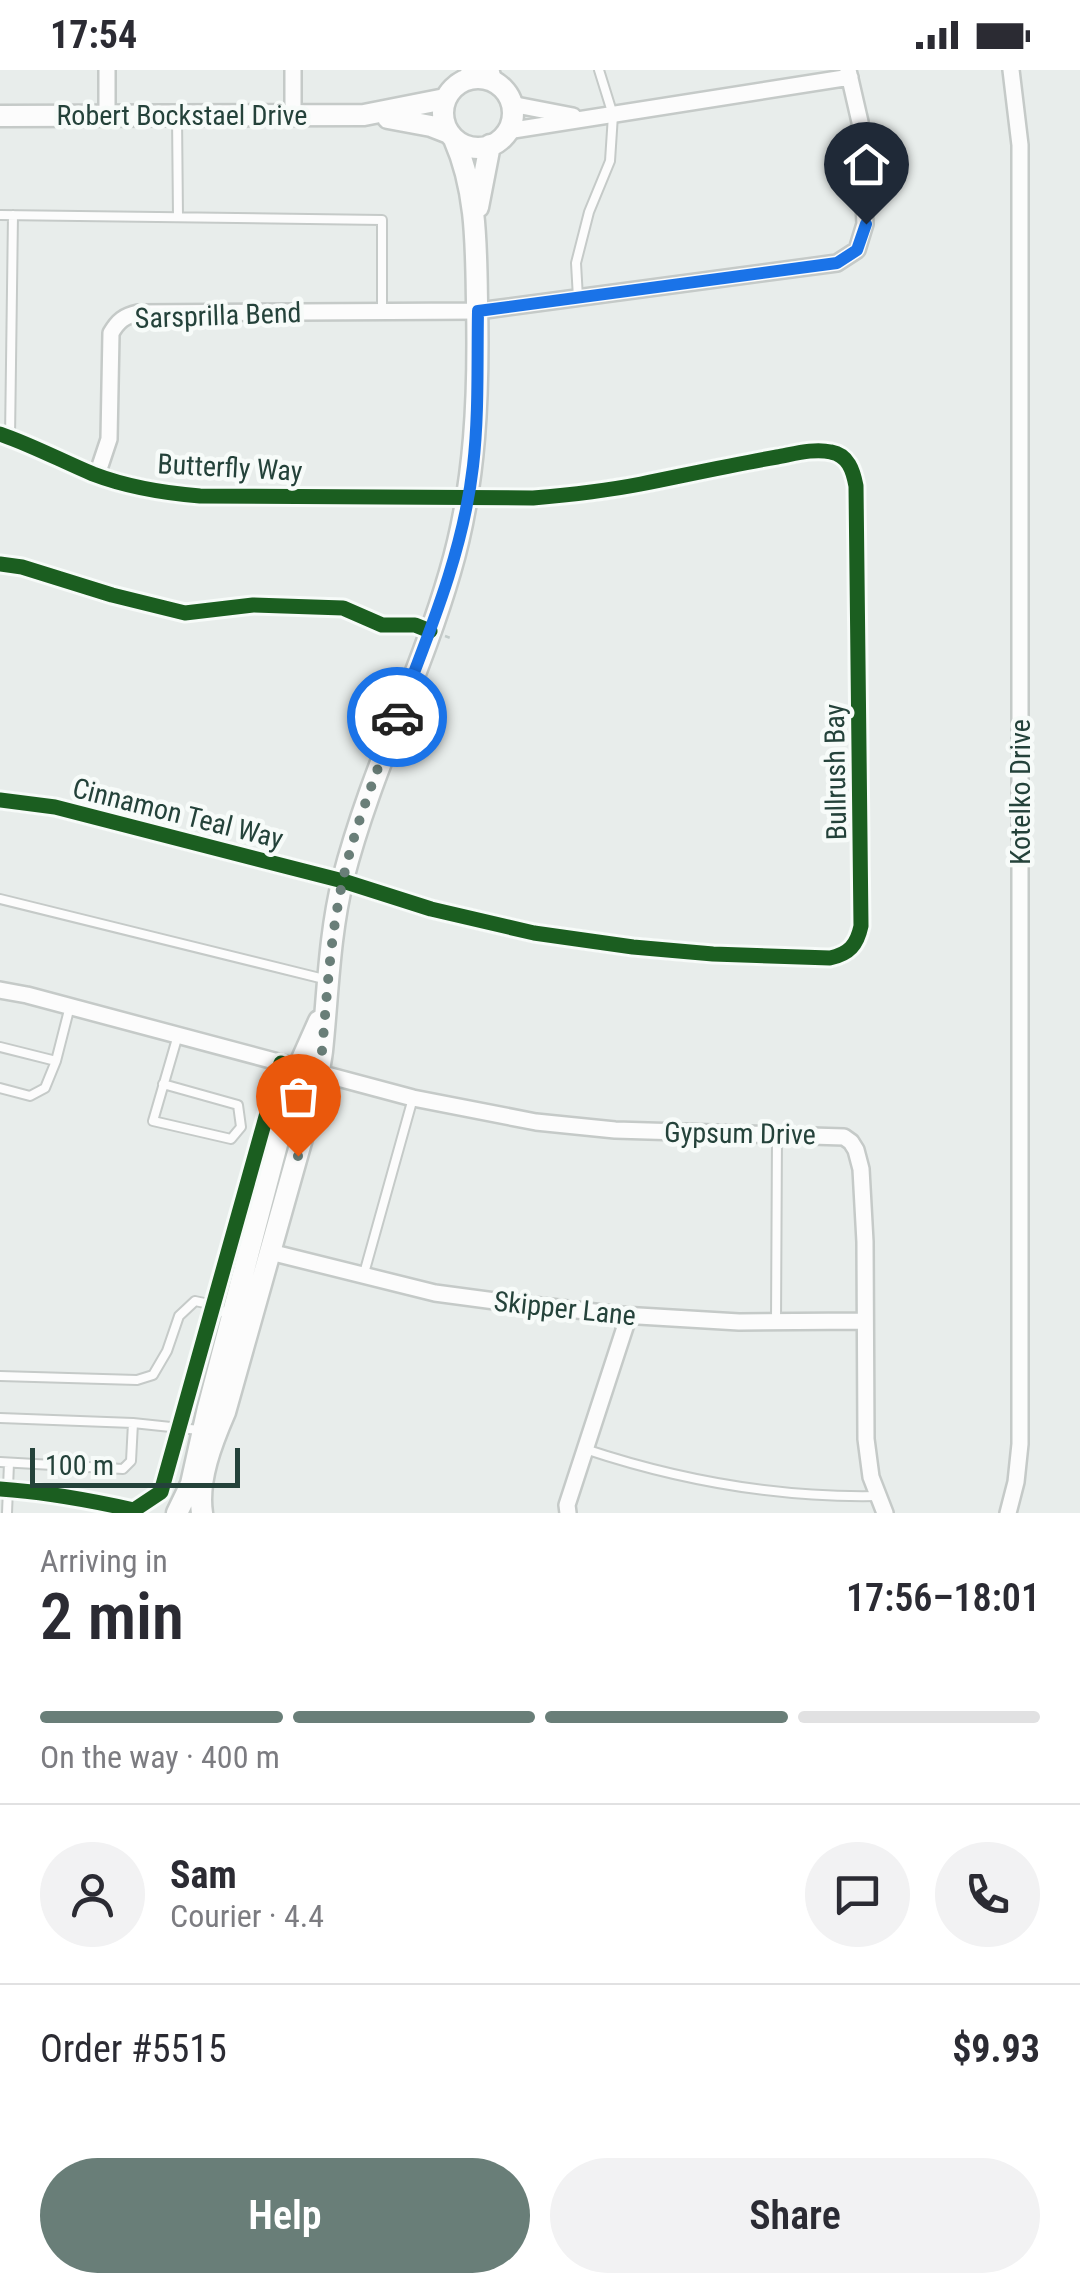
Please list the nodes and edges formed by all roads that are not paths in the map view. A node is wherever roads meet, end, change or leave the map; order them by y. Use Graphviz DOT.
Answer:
graph roads {
  1 [pos="107,70"];
  2 [pos="292,70"];
  3 [pos="599,70"];
  4 [pos="1011,70"];
  5 [pos="849,74"];
  6 [pos="468,75"];
  7 [pos="492,76"];
  8 [pos="446,100"];
  9 [pos="512,104"];
  10 [pos="293,115"];
  11 [pos="364,115"];
  12 [pos="613,115"];
  13 [pos="0,116"];
  14 [pos="106,116"];
  15 [pos="178,116"];
  16 [pos="587,118"];
  17 [pos="507,131"];
  18 [pos="451,136"];
  19 [pos="490,146"];
  20 [pos="0,215"];
  21 [pos="13,215"];
  22 [pos="178,217"];
  23 [pos="476,224"];
  24 [pos="578,298"];
  25 [pos="478,311"];
  26 [pos="382,312"];
  27 [pos="5,436"];
  28 [pos="97,475"];
  29 [pos="467,497"];
  30 [pos="0,800"];
  31 [pos="342,881"];
  32 [pos="0,900"];
  33 [pos="328,980"];
  34 [pos="0,990"];
  35 [pos="70,1006"];
  36 [pos="178,1036"];
  37 [pos="0,1047"];
  38 [pos="56,1061"];
  39 [pos="308,1070"];
  40 [pos="162,1084"];
  41 [pos="0,1088"];
  42 [pos="413,1098"];
  43 [pos="777,1134"];
  44 [pos="270,1252"];
  45 [pos="363,1277"];
  46 [pos="629,1315"];
  47 [pos="232,1318"];
  48 [pos="776,1322"];
  49 [pos="864,1322"];
  50 [pos="0,1376"];
  51 [pos="0,1418"];
  52 [pos="134,1423"];
  53 [pos="203,1430"];
  54 [pos="585,1450"];
  55 [pos="4,1462"];
  56 [pos="878,1496"];
  57 [pos="7,1513"];
  58 [pos="177,1513"];
  59 [pos="202,1513"];
  60 [pos="568,1513"];
  61 [pos="885,1513"];
  62 [pos="1008,1513"];
  1 -- 14 [label="street"];
  2 -- 10 [label="street"];
  3 -- 12 [label="lane"];
  4 -- 62 [label="street, Kotelko Drive"];
  5 -- 12 [label="street"];
  5 -- 24 [label="street, Sarsprilla Bend"];
  6 -- 7 [label="street"];
  6 -- 8 [label="street"];
  7 -- 9 [label="street"];
  8 -- 11 [label="street, Robert Bockstael Drive"];
  8 -- 18 [label="street"];
  9 -- 16 [label="street"];
  9 -- 17 [label="street"];
  10 -- 11 [label="street, Robert Bockstael Drive"];
  10 -- 15 [label="street, Robert Bockstael Drive"];
  11 -- 18 [label="street, Robert Bockstael Drive"];
  12 -- 16 [label="street"];
  12 -- 24 [label="lane"];
  13 -- 14 [label="street, Robert Bockstael Drive"];
  14 -- 15 [label="street, Robert Bockstael Drive"];
  15 -- 22 [label="lane"];
  16 -- 17 [label="street"];
  17 -- 19 [label="street"];
  18 -- 19 [label="street"];
  18 -- 23 [label="street"];
  19 -- 23 [label="street"];
  20 -- 21 [label="lane"];
  21 -- 22 [label="lane"];
  21 -- 27 [label="lane"];
  22 -- 26 [label="lane"];
  23 -- 25 [label="street"];
  24 -- 25 [label="street, Sarsprilla Bend"];
  25 -- 26 [label="street, Sarsprilla Bend"];
  25 -- 29 [label="street"];
  26 -- 28 [label="street, Sarsprilla Bend"];
  27 -- 28 [label="street, Butterfly Way"];
  28 -- 29 [label="street, Butterfly Way"];
  29 -- 31 [label="street"];
  29 -- 31 [label="street, Bullrush Bay"];
  30 -- 31 [label="street, Cinnamon Teal Way"];
  31 -- 33 [label="street"];
  32 -- 33 [label="lane"];
  33 -- 39 [label="street"];
  34 -- 35 [label="street"];
  35 -- 36 [label="street"];
  35 -- 38 [label="lane"];
  36 -- 39 [label="street"];
  36 -- 40 [label="lane"];
  37 -- 38 [label="lane"];
  38 -- 41 [label="lane"];
  39 -- 42 [label="street, Gypsum Drive"];
  39 -- 44 [label="street"];
  39 -- 47 [label="street"];
  40 -- 40 [label="lane"];
  42 -- 43 [label="street, Gypsum Drive"];
  42 -- 45 [label="lane"];
  43 -- 48 [label="lane"];
  43 -- 49 [label="street, Gypsum Drive"];
  44 -- 45 [label="street, Skipper Lane"];
  44 -- 59 [label="street"];
  45 -- 46 [label="street, Skipper Lane"];
  46 -- 48 [label="street, Skipper Lane"];
  46 -- 54 [label="street"];
  47 -- 50 [label="lane"];
  47 -- 53 [label="street"];
  48 -- 49 [label="street, Skipper Lane"];
  49 -- 56 [label="street, Gypsum Drive"];
  51 -- 52 [label="lane"];
  52 -- 53 [label="lane"];
  52 -- 55 [label="lane"];
  53 -- 58 [label="street"];
  54 -- 56 [label="lane"];
  54 -- 60 [label="street"];
  55 -- 57 [label="lane"];
  56 -- 61 [label="street, Gypsum Drive"];
}
